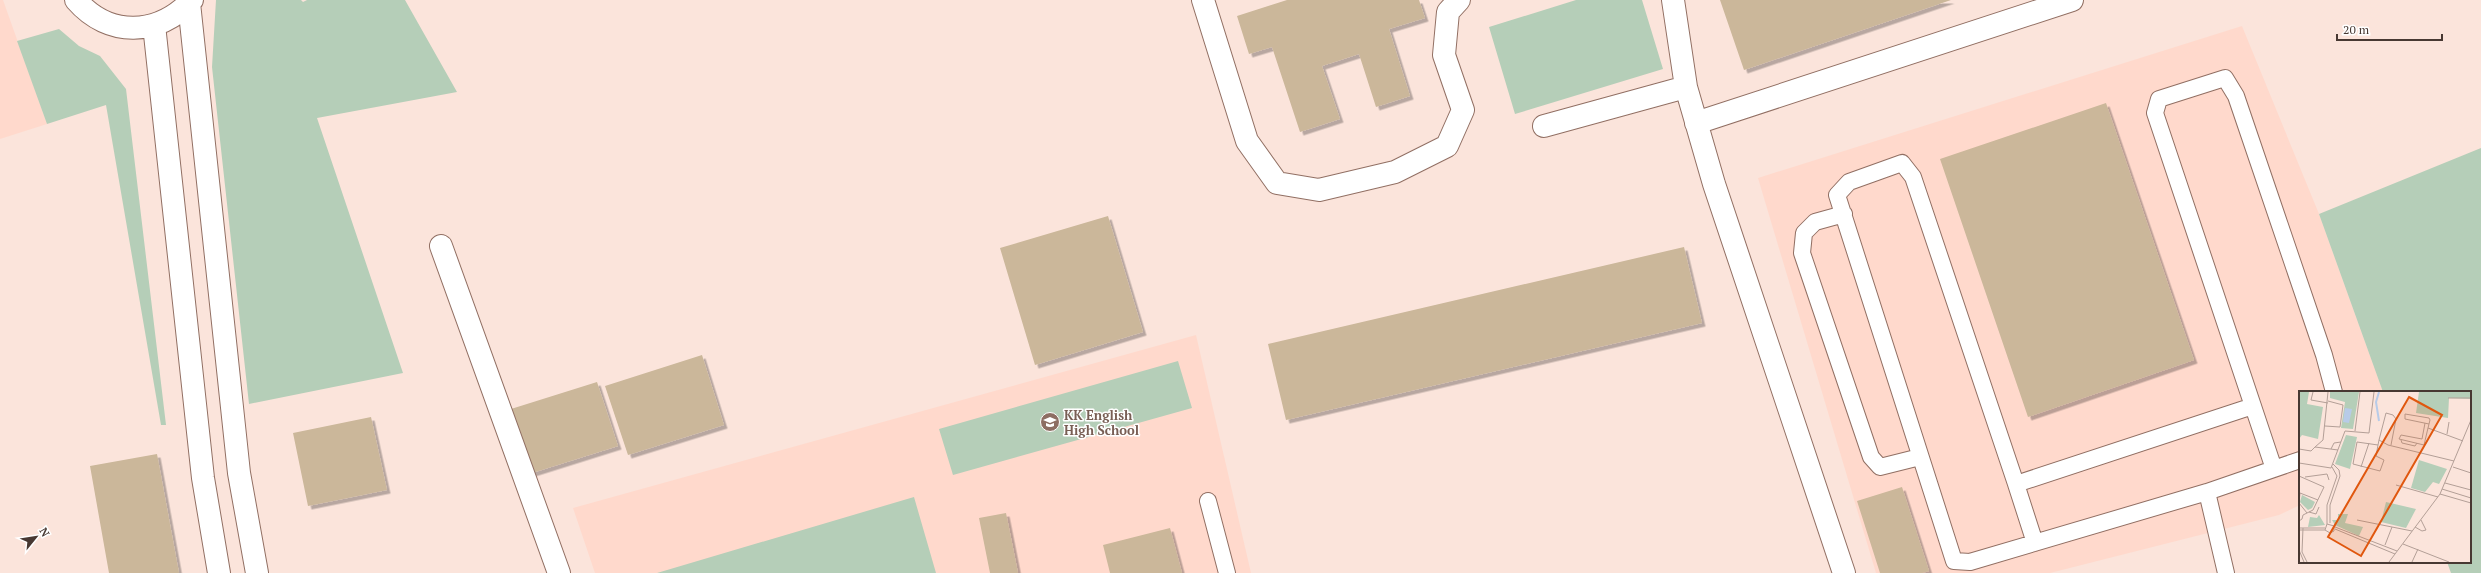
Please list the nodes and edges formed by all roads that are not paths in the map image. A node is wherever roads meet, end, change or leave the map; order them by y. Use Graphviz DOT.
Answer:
graph roads {
  1 [pos="76,0"];
  2 [pos="1203,0"];
  3 [pos="1459,0"];
  4 [pos="1673,0"];
  5 [pos="2072,0"];
  6 [pos="190,1"];
  7 [pos="154,25"];
  8 [pos="1686,87"];
  9 [pos="1696,123"];
  10 [pos="1544,126"];
  11 [pos="1844,214"];
  12 [pos="441,246"];
  13 [pos="2334,391"];
  14 [pos="2253,406"];
  15 [pos="1920,457"];
  16 [pos="2299,460"];
  17 [pos="2274,469"];
  18 [pos="2016,484"];
  19 [pos="2207,492"];
  20 [pos="1208,501"];
  21 [pos="2035,543"];
  22 [pos="219,573"];
  23 [pos="257,573"];
  24 [pos="559,573"];
  25 [pos="1227,573"];
  26 [pos="1844,573"];
  27 [pos="2226,573"];
  1 -- 7 [label="street"];
  2 -- 3 [label="street"];
  4 -- 8 [label="street"];
  5 -- 9 [label="street"];
  6 -- 7 [label="street"];
  6 -- 23 [label="street"];
  7 -- 22 [label="street"];
  8 -- 9 [label="street"];
  8 -- 10 [label="street"];
  9 -- 26 [label="street"];
  11 -- 15 [label="lane"];
  11 -- 15 [label="lane"];
  11 -- 18 [label="lane"];
  12 -- 24 [label="street"];
  13 -- 14 [label="lane"];
  14 -- 17 [label="lane"];
  14 -- 18 [label="lane"];
  15 -- 21 [label="lane"];
  16 -- 17 [label="lane"];
  17 -- 19 [label="lane"];
  18 -- 21 [label="lane"];
  19 -- 21 [label="lane"];
  19 -- 27 [label="lane"];
  20 -- 25 [label="lane"];
}
